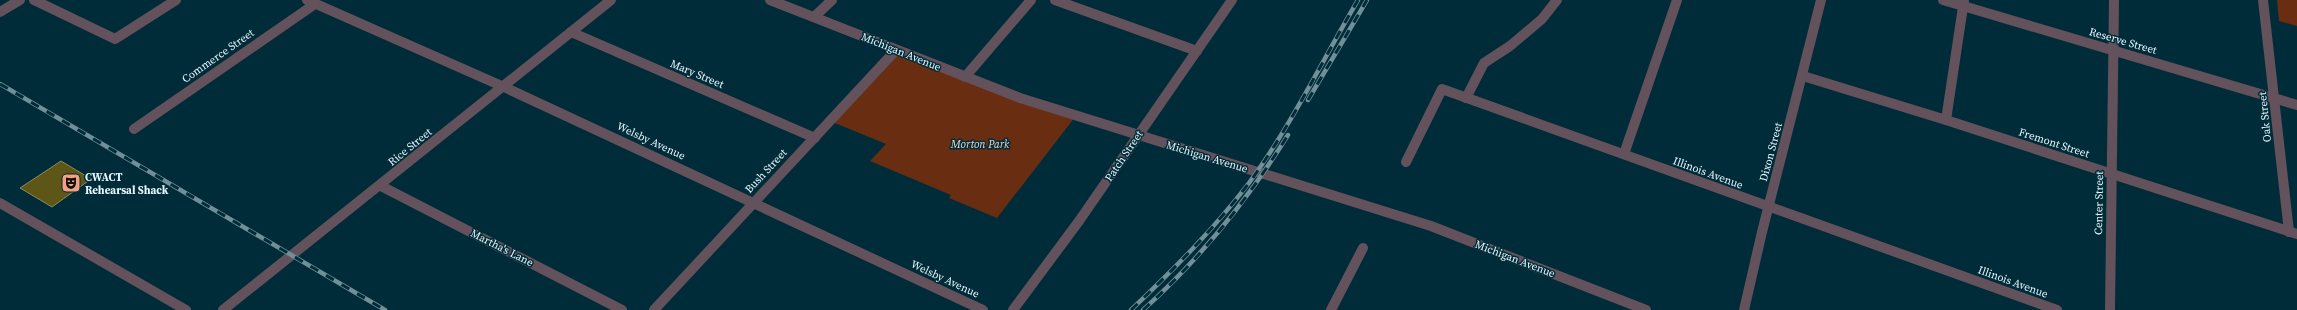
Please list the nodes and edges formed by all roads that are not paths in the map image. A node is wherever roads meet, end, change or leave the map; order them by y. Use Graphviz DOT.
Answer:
graph roads {
  1 [pos="20,0"];
  2 [pos="34,0"];
  3 [pos="176,0"];
  4 [pos="611,0"];
  5 [pos="770,0"];
  6 [pos="832,0"];
  7 [pos="1031,0"];
  8 [pos="1056,0"];
  9 [pos="1232,0"];
  10 [pos="1557,0"];
  11 [pos="1677,0"];
  12 [pos="1820,0"];
  13 [pos="1943,0"];
  14 [pos="2114,0"];
  15 [pos="2263,0"];
  16 [pos="311,2"];
  17 [pos="1964,3"];
  18 [pos="0,12"];
  19 [pos="814,17"];
  20 [pos="571,32"];
  21 [pos="896,50"];
  22 [pos="1197,51"];
  23 [pos="2114,51"];
  24 [pos="1803,76"];
  25 [pos="965,77"];
  26 [pos="504,87"];
  27 [pos="1466,98"];
  28 [pos="2275,98"];
  29 [pos="2297,105"];
  30 [pos="1946,120"];
  31 [pos="134,129"];
  32 [pos="1138,136"];
  33 [pos="814,138"];
  34 [pos="1624,154"];
  35 [pos="1406,162"];
  36 [pos="2111,174"];
  37 [pos="381,186"];
  38 [pos="754,202"];
  39 [pos="0,203"];
  40 [pos="1768,208"];
  41 [pos="2293,233"];
  42 [pos="1362,248"];
  43 [pos="186,310"];
  44 [pos="223,310"];
  45 [pos="622,310"];
  46 [pos="654,310"];
  47 [pos="983,310"];
  48 [pos="1014,310"];
  49 [pos="1331,310"];
  50 [pos="1646,310"];
  51 [pos="1744,310"];
  52 [pos="2056,310"];
  53 [pos="2110,310"];
  1 -- 18 [label="street"];
  2 -- 3 [label="street"];
  4 -- 20 [label="street, Rice Street"];
  5 -- 19 [label="street, Michigan Avenue"];
  6 -- 19 [label="street"];
  7 -- 25 [label="street"];
  8 -- 22 [label="street"];
  9 -- 22 [label="street, Patch Street"];
  10 -- 27 [label="street"];
  11 -- 34 [label="street"];
  12 -- 24 [label="street, Dixon Street"];
  13 -- 17 [label="street, Reserve Street"];
  14 -- 23 [label="street, Center Street"];
  15 -- 28 [label="street, Oak Street"];
  16 -- 26 [label="street, Welsby Avenue"];
  16 -- 31 [label="street, Commerce Street"];
  17 -- 23 [label="street, Reserve Street"];
  17 -- 30 [label="street"];
  19 -- 21 [label="street, Michigan Avenue"];
  20 -- 26 [label="street, Rice Street"];
  20 -- 33 [label="street, Mary Street"];
  21 -- 25 [label="street, Michigan Avenue"];
  21 -- 33 [label="street, Bush Street"];
  22 -- 32 [label="street, Patch Street"];
  23 -- 28 [label="street, Reserve Street"];
  23 -- 36 [label="street, Center Street"];
  24 -- 30 [label="street, Fremont Street"];
  24 -- 40 [label="street, Dixon Street"];
  25 -- 32 [label="street, Michigan Avenue"];
  26 -- 37 [label="street, Rice Street"];
  26 -- 38 [label="street, Welsby Avenue"];
  27 -- 34 [label="street, Illinois Avenue"];
  27 -- 35 [label="street, Illinois Avenue"];
  28 -- 29 [label="street, Reserve Street"];
  28 -- 41 [label="street, Oak Street"];
  30 -- 36 [label="street, Fremont Street"];
  32 -- 48 [label="street, Patch Street"];
  32 -- 50 [label="street, Michigan Avenue"];
  33 -- 38 [label="street, Bush Street"];
  34 -- 40 [label="street, Illinois Avenue"];
  36 -- 41 [label="street, Fremont Street"];
  36 -- 53 [label="street, Center Street"];
  37 -- 44 [label="street, Rice Street"];
  37 -- 45 [label="street, Martha's Lane"];
  38 -- 46 [label="street, Bush Street"];
  38 -- 47 [label="street, Welsby Avenue"];
  39 -- 43 [label="street"];
  40 -- 51 [label="street, Dixon Street"];
  40 -- 52 [label="street, Illinois Avenue"];
  42 -- 49 [label="street"];
}
